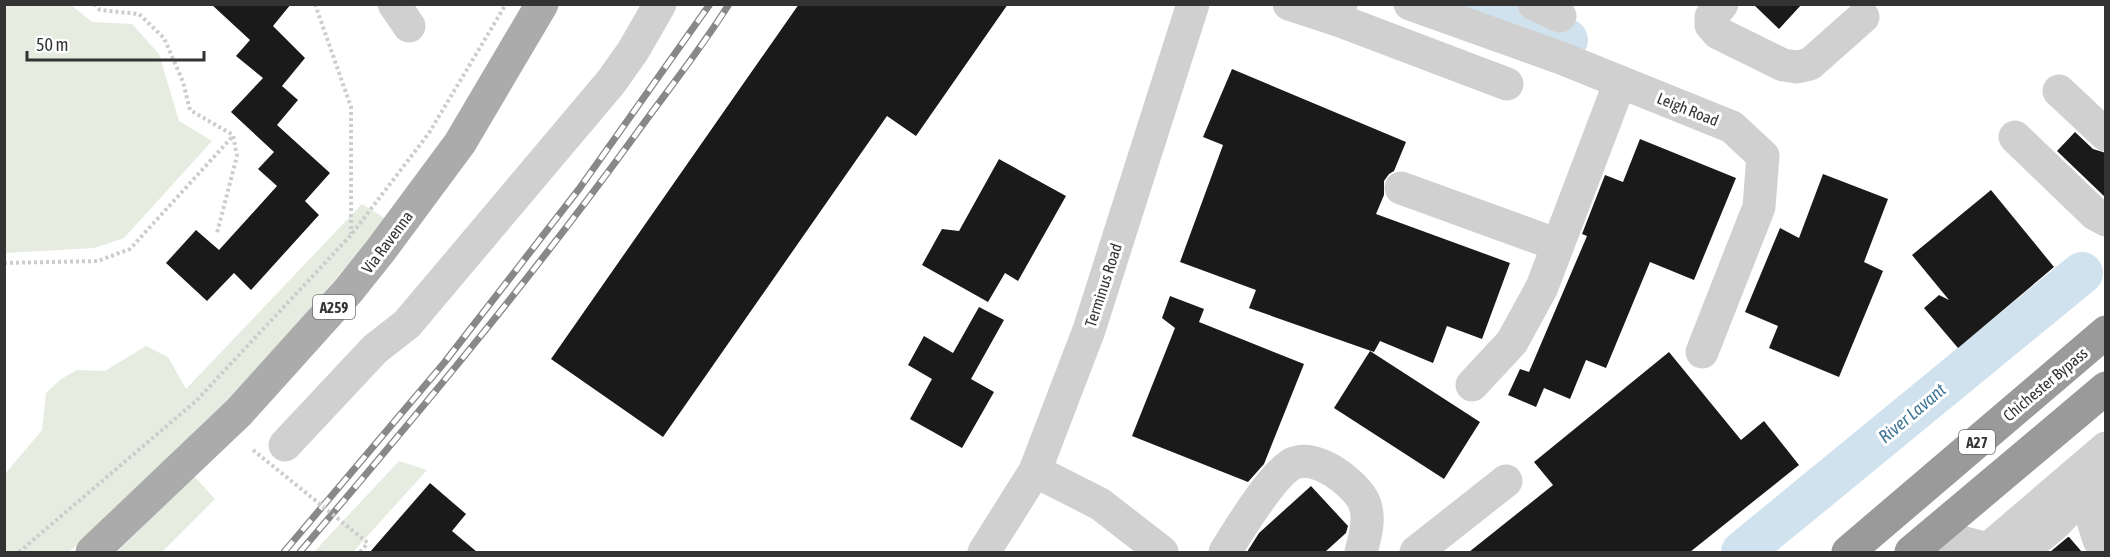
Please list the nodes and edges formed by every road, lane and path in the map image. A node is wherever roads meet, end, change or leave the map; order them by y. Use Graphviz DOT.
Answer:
graph roads {
  1 [pos="94,4"];
  2 [pos="315,4"];
  3 [pos="506,4"];
  4 [pos="660,4"];
  5 [pos="1193,4"];
  6 [pos="1288,4"];
  7 [pos="1410,4"];
  8 [pos="1722,4"];
  9 [pos="1339,12"];
  10 [pos="537,15"];
  11 [pos="1863,17"];
  12 [pos="1620,82"];
  13 [pos="1508,84"];
  14 [pos="2059,91"];
  15 [pos="234,135"];
  16 [pos="2106,135"];
  17 [pos="2015,137"];
  18 [pos="1401,188"];
  19 [pos="2106,220"];
  20 [pos="217,233"];
  21 [pos="351,235"];
  22 [pos="1558,245"];
  23 [pos="4,263"];
  24 [pos="2106,332"];
  25 [pos="1702,352"];
  26 [pos="1472,385"];
  27 [pos="2106,388"];
  28 [pos="285,445"];
  29 [pos="253,450"];
  30 [pos="2106,450"];
  31 [pos="1035,471"];
  32 [pos="1506,481"];
  33 [pos="2094,527"];
  34 [pos="1989,551"];
  35 [pos="19,552"];
  36 [pos="93,552"];
  37 [pos="360,552"];
  38 [pos="984,552"];
  39 [pos="1162,552"];
  40 [pos="1225,552"];
  41 [pos="1361,552"];
  42 [pos="1416,552"];
  43 [pos="1848,552"];
  44 [pos="1911,552"];
  45 [pos="1941,552"];
  46 [pos="2021,552"];
  47 [pos="2047,552"];
  1 -- 15 [label="path"];
  2 -- 21 [label="path"];
  3 -- 21 [label="path"];
  4 -- 28 [label="street"];
  5 -- 31 [label="street, Terminus Road"];
  6 -- 9 [label="street"];
  7 -- 12 [label="street, Leigh Road"];
  8 -- 11 [label="street"];
  9 -- 13 [label="street"];
  10 -- 36 [label="main road, Via Ravenna / A259"];
  12 -- 22 [label="street"];
  12 -- 25 [label="street, Leigh Road"];
  14 -- 16 [label="street"];
  15 -- 20 [label="path"];
  15 -- 23 [label="path"];
  17 -- 19 [label="street"];
  18 -- 22 [label="street"];
  21 -- 35 [label="path"];
  22 -- 26 [label="street"];
  24 -- 43 [label="highway, Chichester Bypass / A27"];
  27 -- 44 [label="highway, A27"];
  29 -- 37 [label="path, bridge"];
  30 -- 33 [label="street"];
  30 -- 34 [label="street"];
  31 -- 38 [label="street, Terminus Road"];
  31 -- 39 [label="street"];
  32 -- 42 [label="street"];
  33 -- 46 [label="street"];
  33 -- 47 [label="street"];
  34 -- 45 [label="street"];
  40 -- 41 [label="street"];
}
